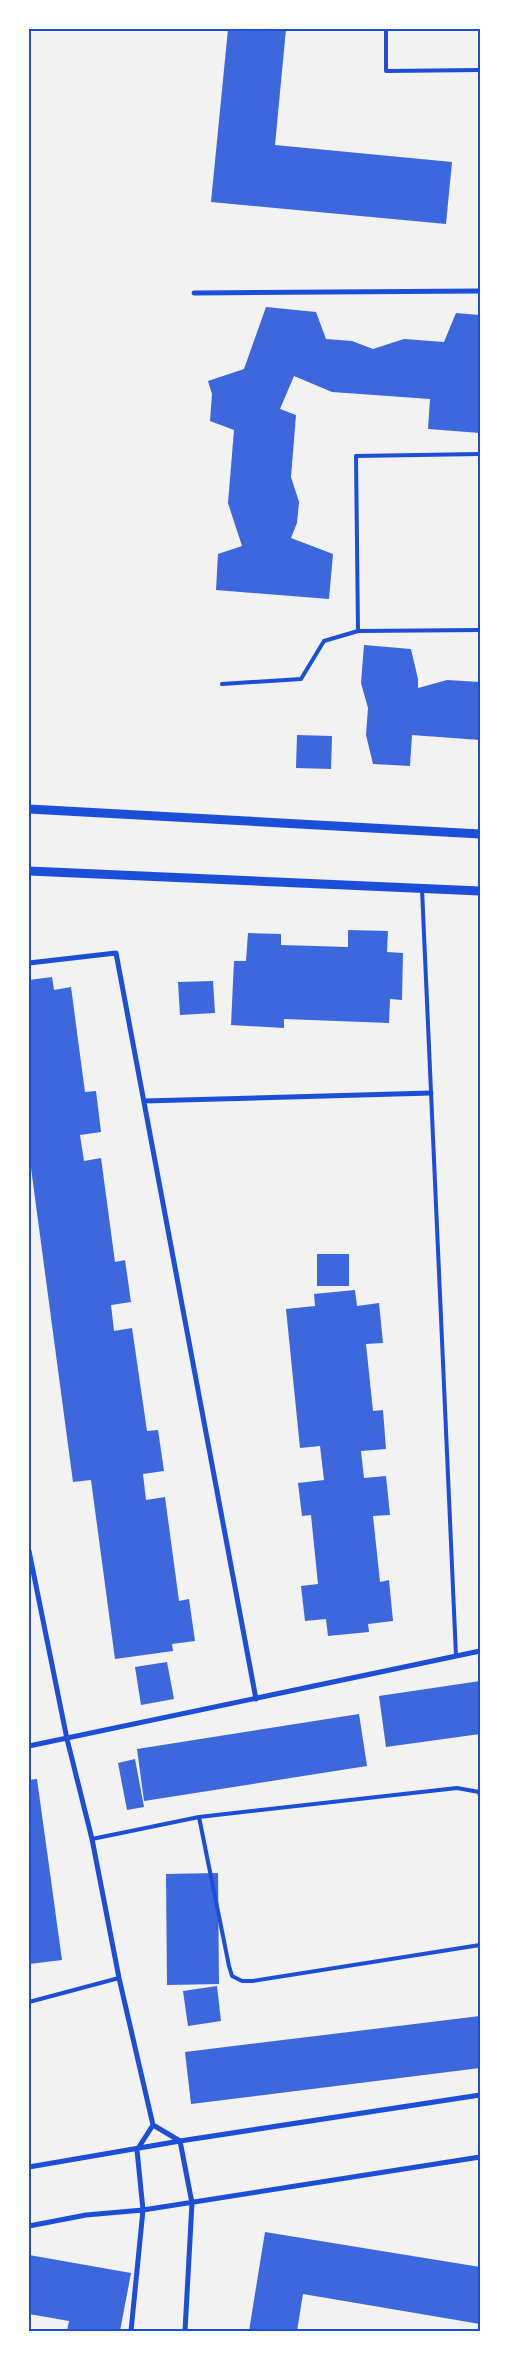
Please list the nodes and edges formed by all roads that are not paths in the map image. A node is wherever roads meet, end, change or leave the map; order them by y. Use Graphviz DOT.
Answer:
graph roads {
  1 [pos="386,29"];
  2 [pos="480,70"];
  3 [pos="480,291"];
  4 [pos="194,294"];
  5 [pos="480,454"];
  6 [pos="480,630"];
  7 [pos="358,632"];
  8 [pos="222,684"];
  9 [pos="29,809"];
  10 [pos="480,834"];
  11 [pos="29,872"];
  12 [pos="422,889"];
  13 [pos="480,892"];
  14 [pos="29,963"];
  15 [pos="431,1093"];
  16 [pos="144,1101"];
  17 [pos="29,1551"];
  18 [pos="480,1651"];
  19 [pos="456,1656"];
  20 [pos="256,1699"];
  21 [pos="67,1739"];
  22 [pos="29,1746"];
  23 [pos="480,1796"];
  24 [pos="199,1817"];
  25 [pos="92,1839"];
  26 [pos="480,1945"];
  27 [pos="119,1978"];
  28 [pos="29,2002"];
  29 [pos="480,2095"];
  30 [pos="153,2125"];
  31 [pos="180,2142"];
  32 [pos="137,2150"];
  33 [pos="480,2157"];
  34 [pos="29,2167"];
  35 [pos="192,2203"];
  36 [pos="143,2210"];
  37 [pos="29,2226"];
  38 [pos="131,2331"];
  39 [pos="185,2331"];
  1 -- 2 [label="lane"];
  3 -- 4 [label="street"];
  5 -- 7 [label="lane"];
  6 -- 7 [label="lane"];
  7 -- 8 [label="lane"];
  9 -- 10 [label="street"];
  11 -- 12 [label="street"];
  12 -- 13 [label="street"];
  12 -- 15 [label="lane"];
  14 -- 16 [label="street"];
  15 -- 16 [label="street"];
  15 -- 19 [label="lane"];
  16 -- 20 [label="street"];
  17 -- 21 [label="street"];
  18 -- 19 [label="street"];
  19 -- 20 [label="street"];
  20 -- 21 [label="street"];
  21 -- 22 [label="street"];
  21 -- 25 [label="street"];
  23 -- 24 [label="lane"];
  24 -- 25 [label="lane"];
  24 -- 26 [label="lane"];
  25 -- 27 [label="street"];
  27 -- 28 [label="lane"];
  27 -- 30 [label="street"];
  29 -- 31 [label="street"];
  30 -- 31 [label="street"];
  30 -- 32 [label="street"];
  31 -- 32 [label="street"];
  31 -- 35 [label="street"];
  32 -- 34 [label="street"];
  32 -- 36 [label="street"];
  33 -- 35 [label="street"];
  35 -- 36 [label="street"];
  35 -- 39 [label="street"];
  36 -- 37 [label="street"];
  36 -- 38 [label="street"];
}
